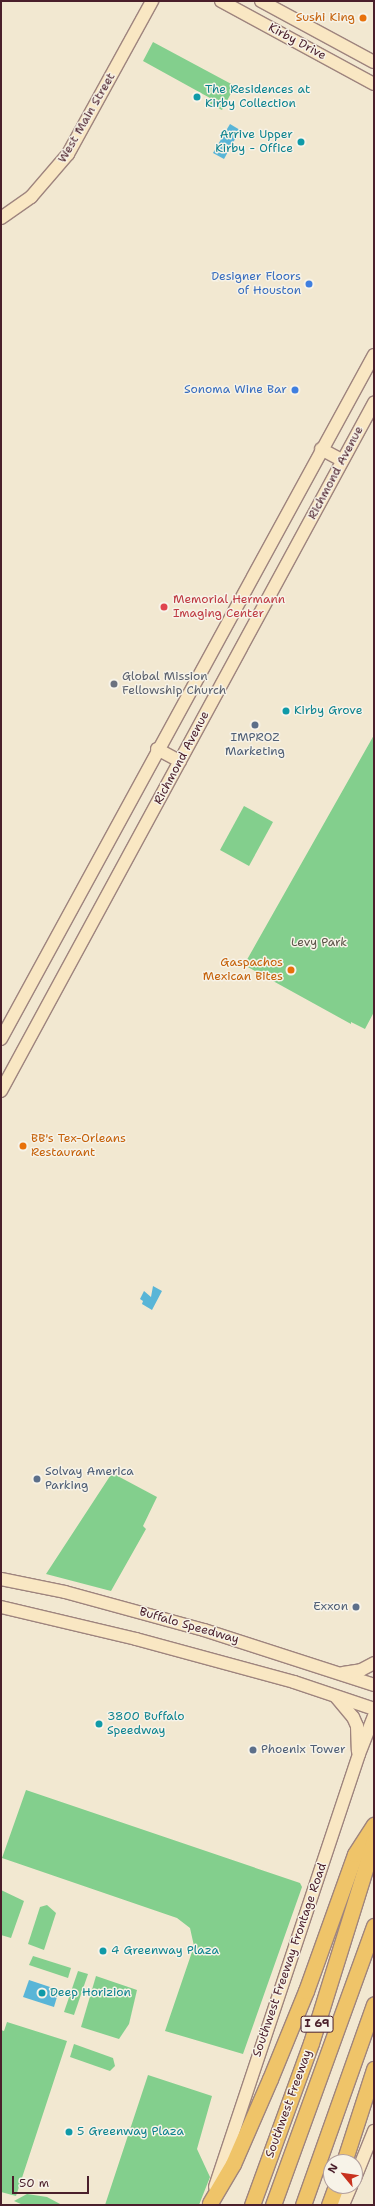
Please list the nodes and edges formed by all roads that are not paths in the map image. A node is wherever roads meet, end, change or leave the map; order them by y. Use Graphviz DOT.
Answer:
graph roads {
  1 [pos="152,1"];
  2 [pos="221,1"];
  3 [pos="261,1"];
  4 [pos="374,62"];
  5 [pos="374,84"];
  6 [pos="1,218"];
  7 [pos="374,355"];
  8 [pos="374,403"];
  9 [pos="321,449"];
  10 [pos="342,460"];
  11 [pos="157,749"];
  12 [pos="180,761"];
  13 [pos="1,1039"];
  14 [pos="1,1091"];
  15 [pos="1,1579"];
  16 [pos="1,1607"];
  17 [pos="374,1663"];
  18 [pos="341,1674"];
  19 [pos="374,1685"];
  20 [pos="333,1695"];
  21 [pos="374,1709"];
  22 [pos="374,1716"];
  23 [pos="374,1742"];
  24 [pos="359,1754"];
  25 [pos="374,1825"];
  26 [pos="374,1841"];
  27 [pos="374,1926"];
  28 [pos="364,1955"];
  29 [pos="374,2004"];
  30 [pos="374,2069"];
  31 [pos="374,2131"];
  32 [pos="347,2154"];
  33 [pos="363,2158"];
  34 [pos="333,2194"];
  35 [pos="348,2194"];
  36 [pos="210,2204"];
  37 [pos="252,2205"];
  38 [pos="273,2205"];
  39 [pos="281,2205"];
  40 [pos="303,2205"];
  41 [pos="329,2205"];
  42 [pos="343,2205"];
  1 -- 6 [label="main road, West Main Street"];
  2 -- 5 [label="main road, Kirby Drive"];
  3 -- 4 [label="main road, Kirby Drive"];
  7 -- 9 [label="main road, Richmond Avenue"];
  8 -- 10 [label="main road, Richmond Avenue"];
  9 -- 10 [label="main road"];
  9 -- 11 [label="main road, Richmond Avenue"];
  10 -- 12 [label="main road, Richmond Avenue"];
  11 -- 12 [label="main road"];
  11 -- 13 [label="main road, Richmond Avenue"];
  12 -- 14 [label="main road, Richmond Avenue"];
  15 -- 18 [label="main road, Buffalo Speedway"];
  16 -- 20 [label="main road"];
  17 -- 18 [label="main road"];
  18 -- 19 [label="main road, Buffalo Speedway"];
  20 -- 21 [label="main road"];
  20 -- 24 [label="main road"];
  22 -- 24 [label="main road, Southwest Freeway Frontage Road"];
  23 -- 24 [label="main road"];
  24 -- 36 [label="main road, Southwest Freeway Frontage Road"];
  25 -- 36 [label="highway"];
  26 -- 37 [label="highway, Southwest Freeway / I 69"];
  27 -- 28 [label="highway"];
  28 -- 38 [label="highway"];
  28 -- 39 [label="highway"];
  29 -- 40 [label="highway"];
  30 -- 32 [label="highway"];
  31 -- 33 [label="main road"];
  34 -- 41 [label="highway"];
  35 -- 42 [label="main road"];
}
